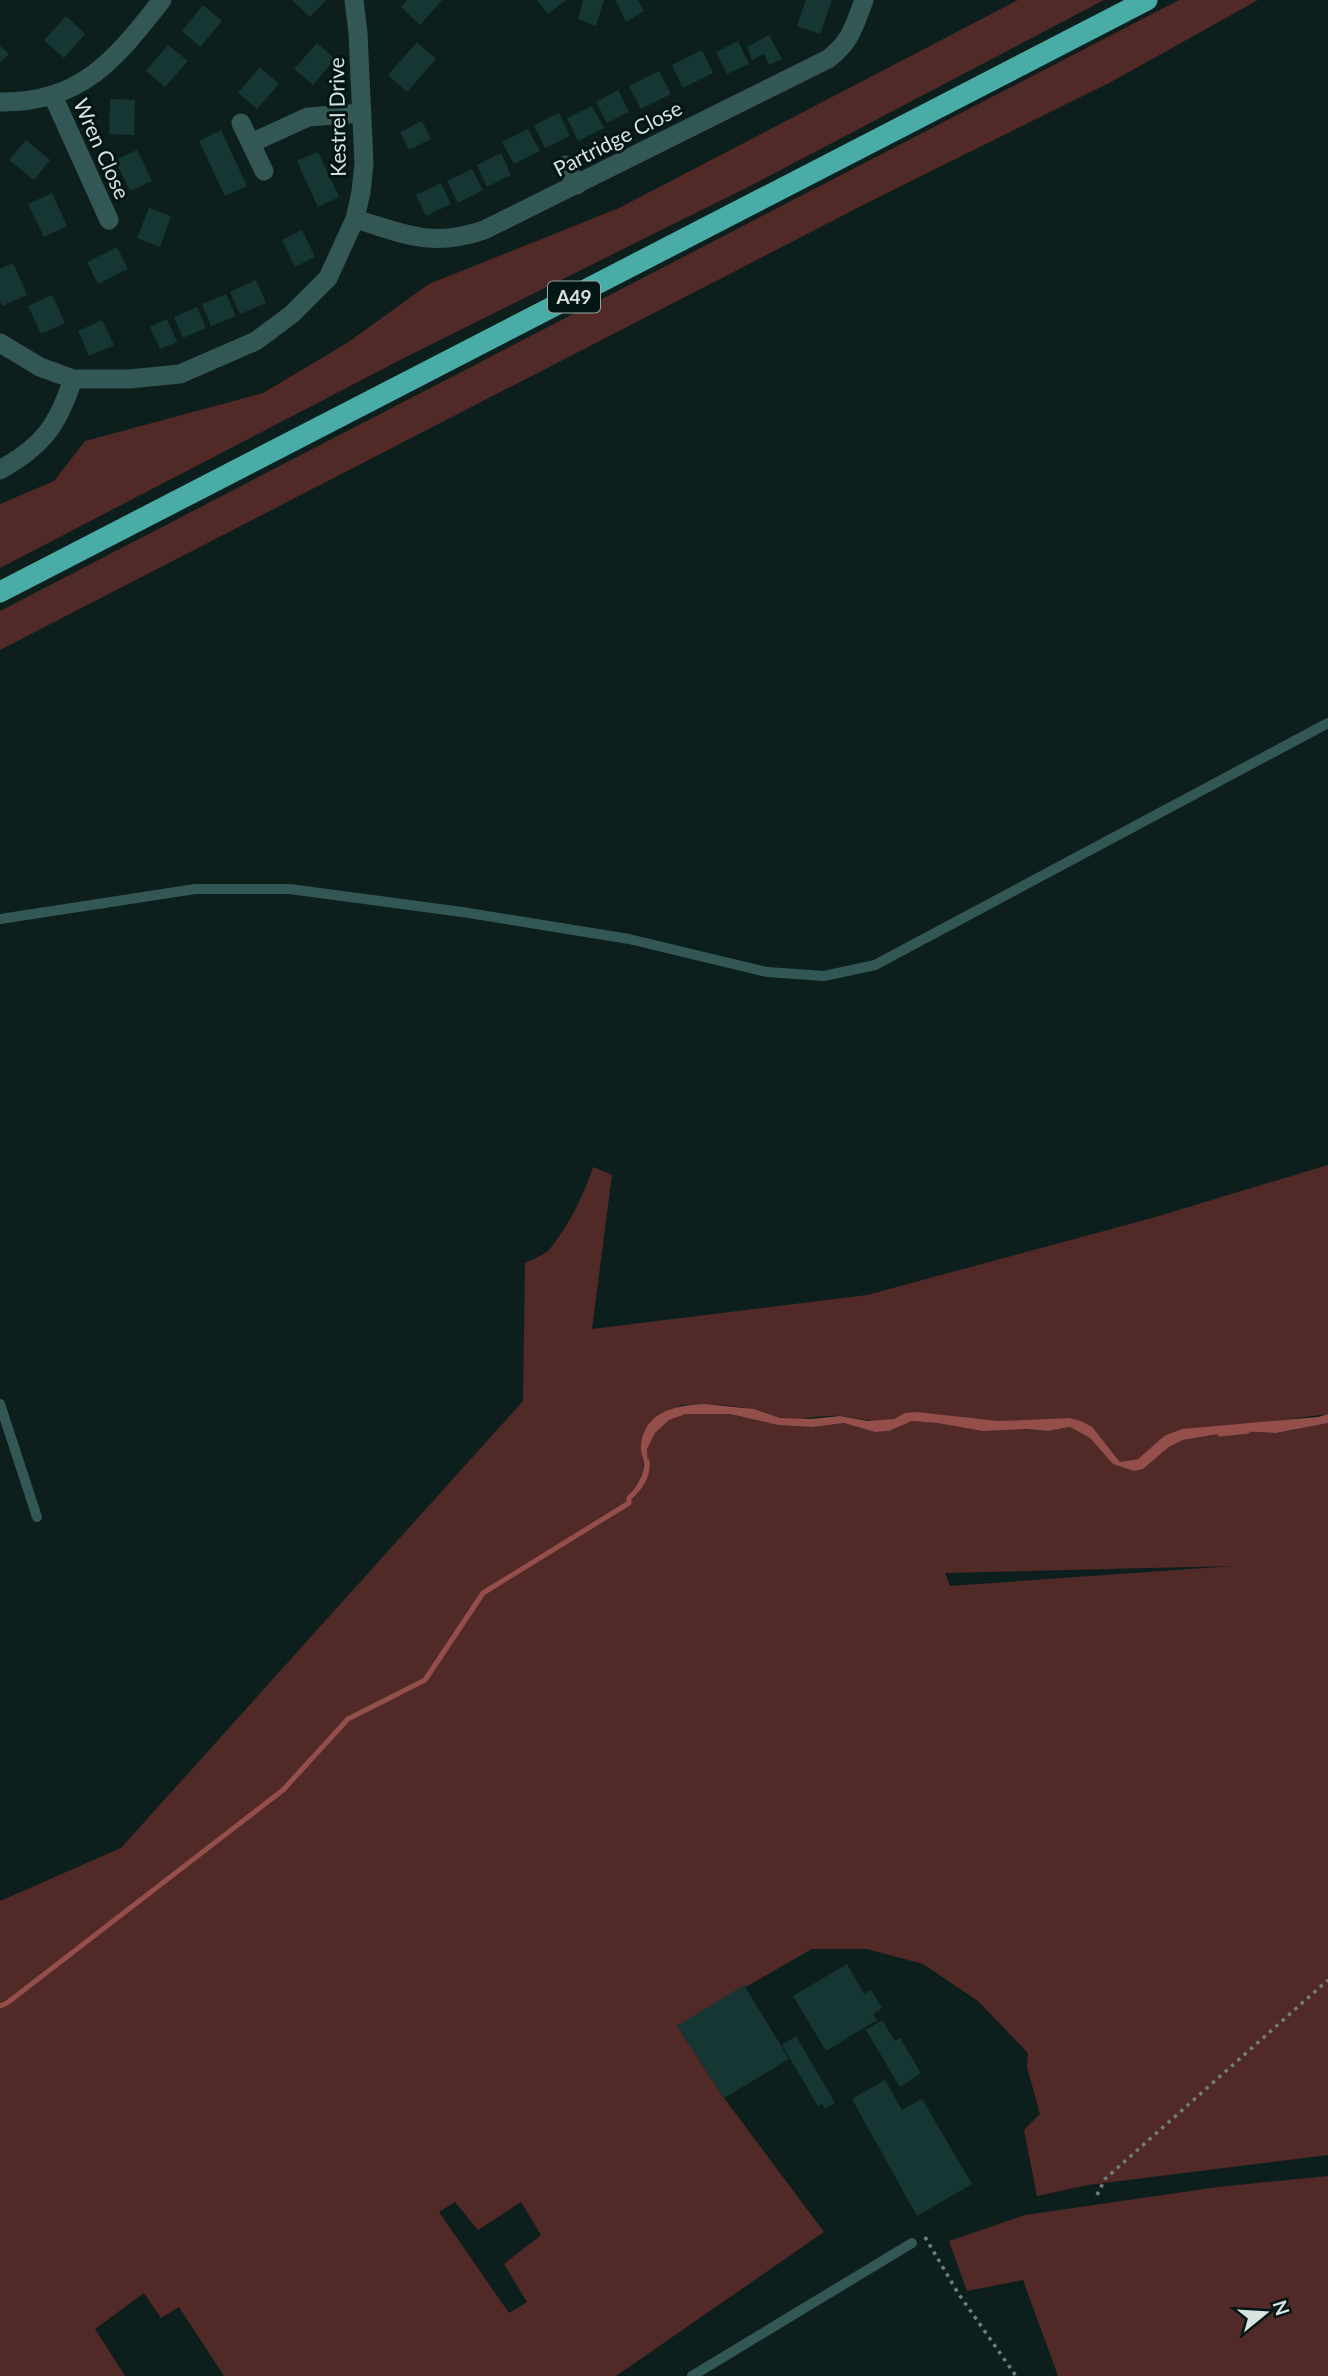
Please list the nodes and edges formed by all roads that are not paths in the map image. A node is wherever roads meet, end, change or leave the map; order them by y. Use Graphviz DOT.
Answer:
graph roads {
  1 [pos="162,0"];
  2 [pos="354,0"];
  3 [pos="864,0"];
  4 [pos="1147,0"];
  5 [pos="53,96"];
  6 [pos="0,102"];
  7 [pos="362,113"];
  8 [pos="241,123"];
  9 [pos="251,143"];
  10 [pos="566,165"];
  11 [pos="263,178"];
  12 [pos="577,185"];
  13 [pos="355,219"];
  14 [pos="109,220"];
  15 [pos="0,343"];
  16 [pos="73,379"];
  17 [pos="0,470"];
  18 [pos="0,592"];
  19 [pos="1328,723"];
  20 [pos="0,919"];
  21 [pos="0,1404"];
  22 [pos="37,1517"];
  23 [pos="912,2243"];
  24 [pos="692,2376"];
  1 -- 5 [label="street"];
  2 -- 7 [label="street, Kestrel Drive"];
  3 -- 12 [label="street, Partridge Close"];
  4 -- 18 [label="highway, A49"];
  5 -- 6 [label="street"];
  5 -- 14 [label="street, Wren Close"];
  7 -- 9 [label="street"];
  7 -- 13 [label="street, Kestrel Drive"];
  8 -- 9 [label="street"];
  9 -- 11 [label="street"];
  10 -- 12 [label="street"];
  12 -- 13 [label="street, Partridge Close"];
  13 -- 16 [label="street, Kestrel Drive"];
  15 -- 16 [label="street, Kestrel Drive"];
  16 -- 17 [label="street"];
  19 -- 20 [label="lane"];
  21 -- 22 [label="lane"];
  23 -- 24 [label="lane"];
}
